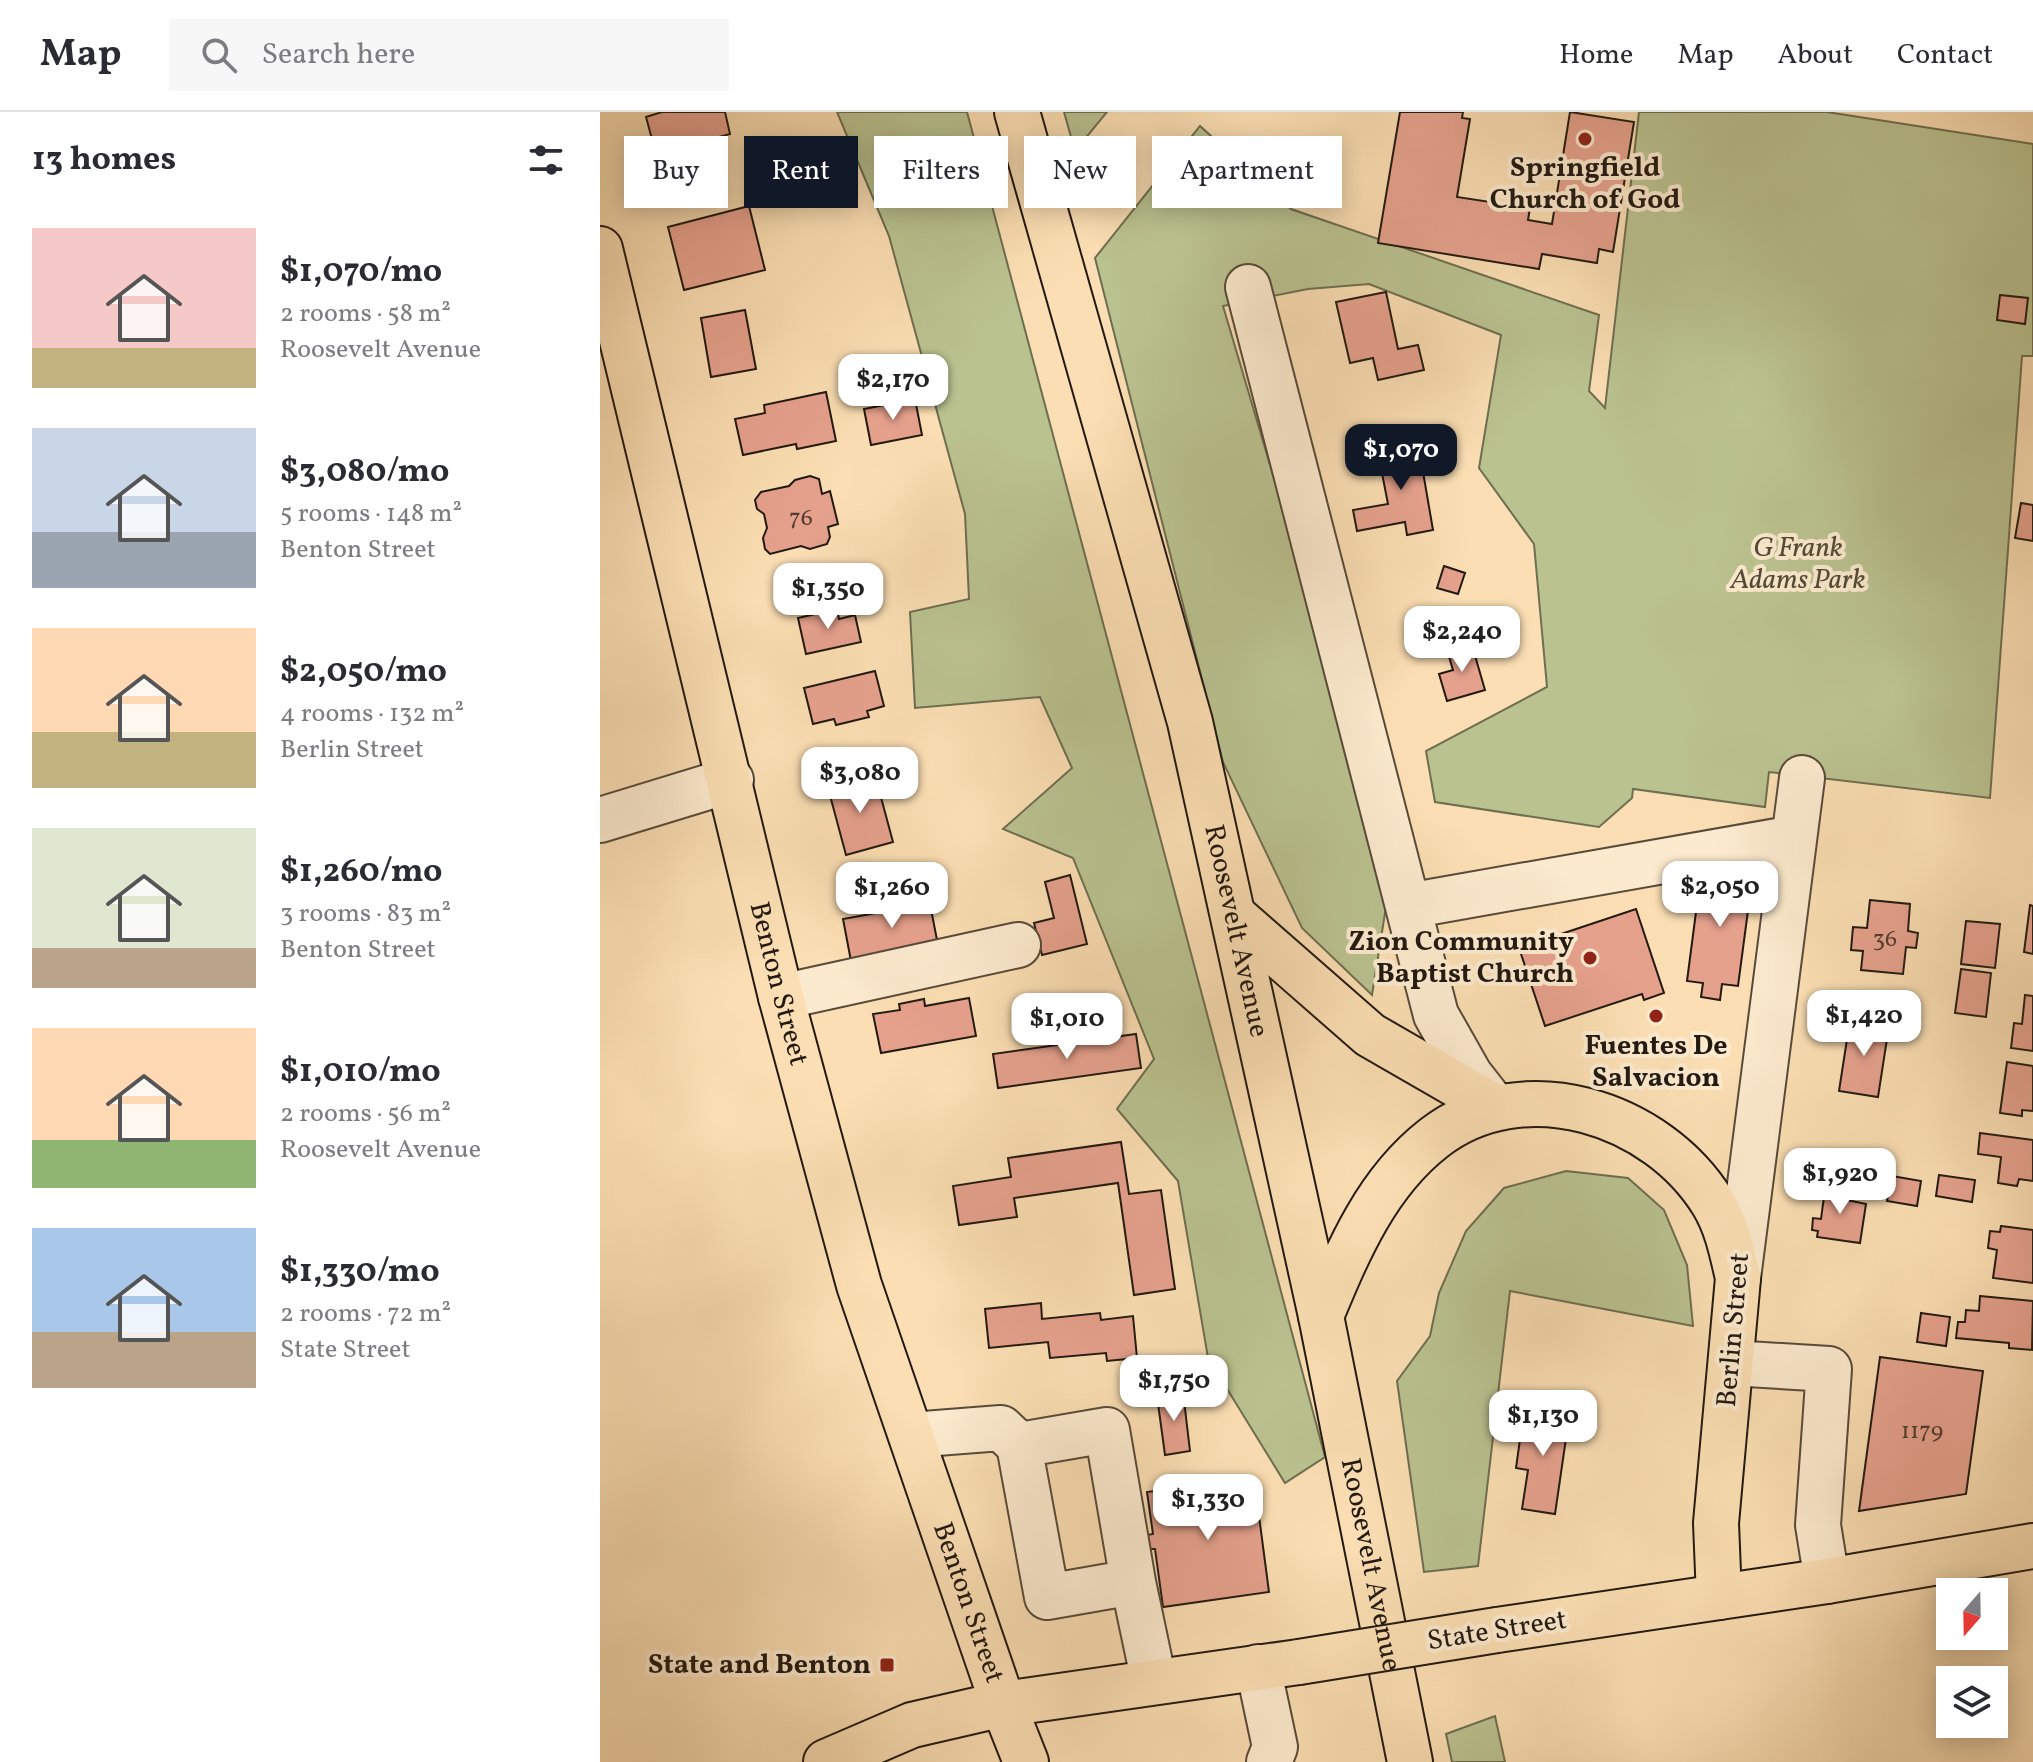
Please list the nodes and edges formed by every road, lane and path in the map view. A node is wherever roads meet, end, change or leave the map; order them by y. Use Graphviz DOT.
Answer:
graph roads {
  1 [pos="1017,112"];
  2 [pos="600,249"];
  3 [pos="1248,287"];
  4 [pos="1802,778"];
  5 [pos="731,780"];
  6 [pos="600,820"];
  7 [pos="1794,838"];
  8 [pos="1408,906"];
  9 [pos="1233,915"];
  10 [pos="1018,945"];
  11 [pos="781,997"];
  12 [pos="1495,1107"];
  13 [pos="1738,1278"];
  14 [pos="1321,1316"];
  15 [pos="1731,1363"];
  16 [pos="911,1435"];
  17 [pos="1019,1445"];
  18 [pos="2033,1546"];
  19 [pos="1827,1581"];
  20 [pos="1133,1582"];
  21 [pos="1719,1597"];
  22 [pos="1279,1665"];
  23 [pos="1154,1682"];
  24 [pos="1003,1704"];
  25 [pos="826,1762"];
  26 [pos="1026,1762"];
  27 [pos="1269,1762"];
  28 [pos="1410,1762"];
  1 -- 9 [label="main road, Roosevelt Avenue"];
  2 -- 5 [label="main road, Benton Street"];
  3 -- 8 [label="street"];
  4 -- 7 [label="street, Berlin Street"];
  5 -- 6 [label="street"];
  5 -- 11 [label="main road, Benton Street"];
  7 -- 8 [label="street"];
  7 -- 13 [label="street, Berlin Street"];
  8 -- 12 [label="street"];
  9 -- 12 [label="main road"];
  9 -- 14 [label="main road, Roosevelt Avenue"];
  10 -- 11 [label="street"];
  11 -- 16 [label="main road, Benton Street"];
  12 -- 13 [label="main road"];
  12 -- 14 [label="main road"];
  13 -- 15 [label="main road, Berlin Street"];
  14 -- 28 [label="main road, Roosevelt Avenue"];
  15 -- 19 [label="street"];
  15 -- 21 [label="main road, Berlin Street"];
  16 -- 17 [label="street"];
  16 -- 24 [label="main road, Benton Street"];
  17 -- 20 [label="street"];
  17 -- 20 [label="street"];
  18 -- 19 [label="main road, State Street"];
  19 -- 21 [label="main road, State Street"];
  20 -- 23 [label="street"];
  21 -- 22 [label="main road, State Street, bridge"];
  22 -- 23 [label="main road, State Street"];
  22 -- 27 [label="street"];
  23 -- 24 [label="main road, State Street"];
  24 -- 25 [label="main road, State Street"];
  24 -- 26 [label="main road, Benton Street"];
}
